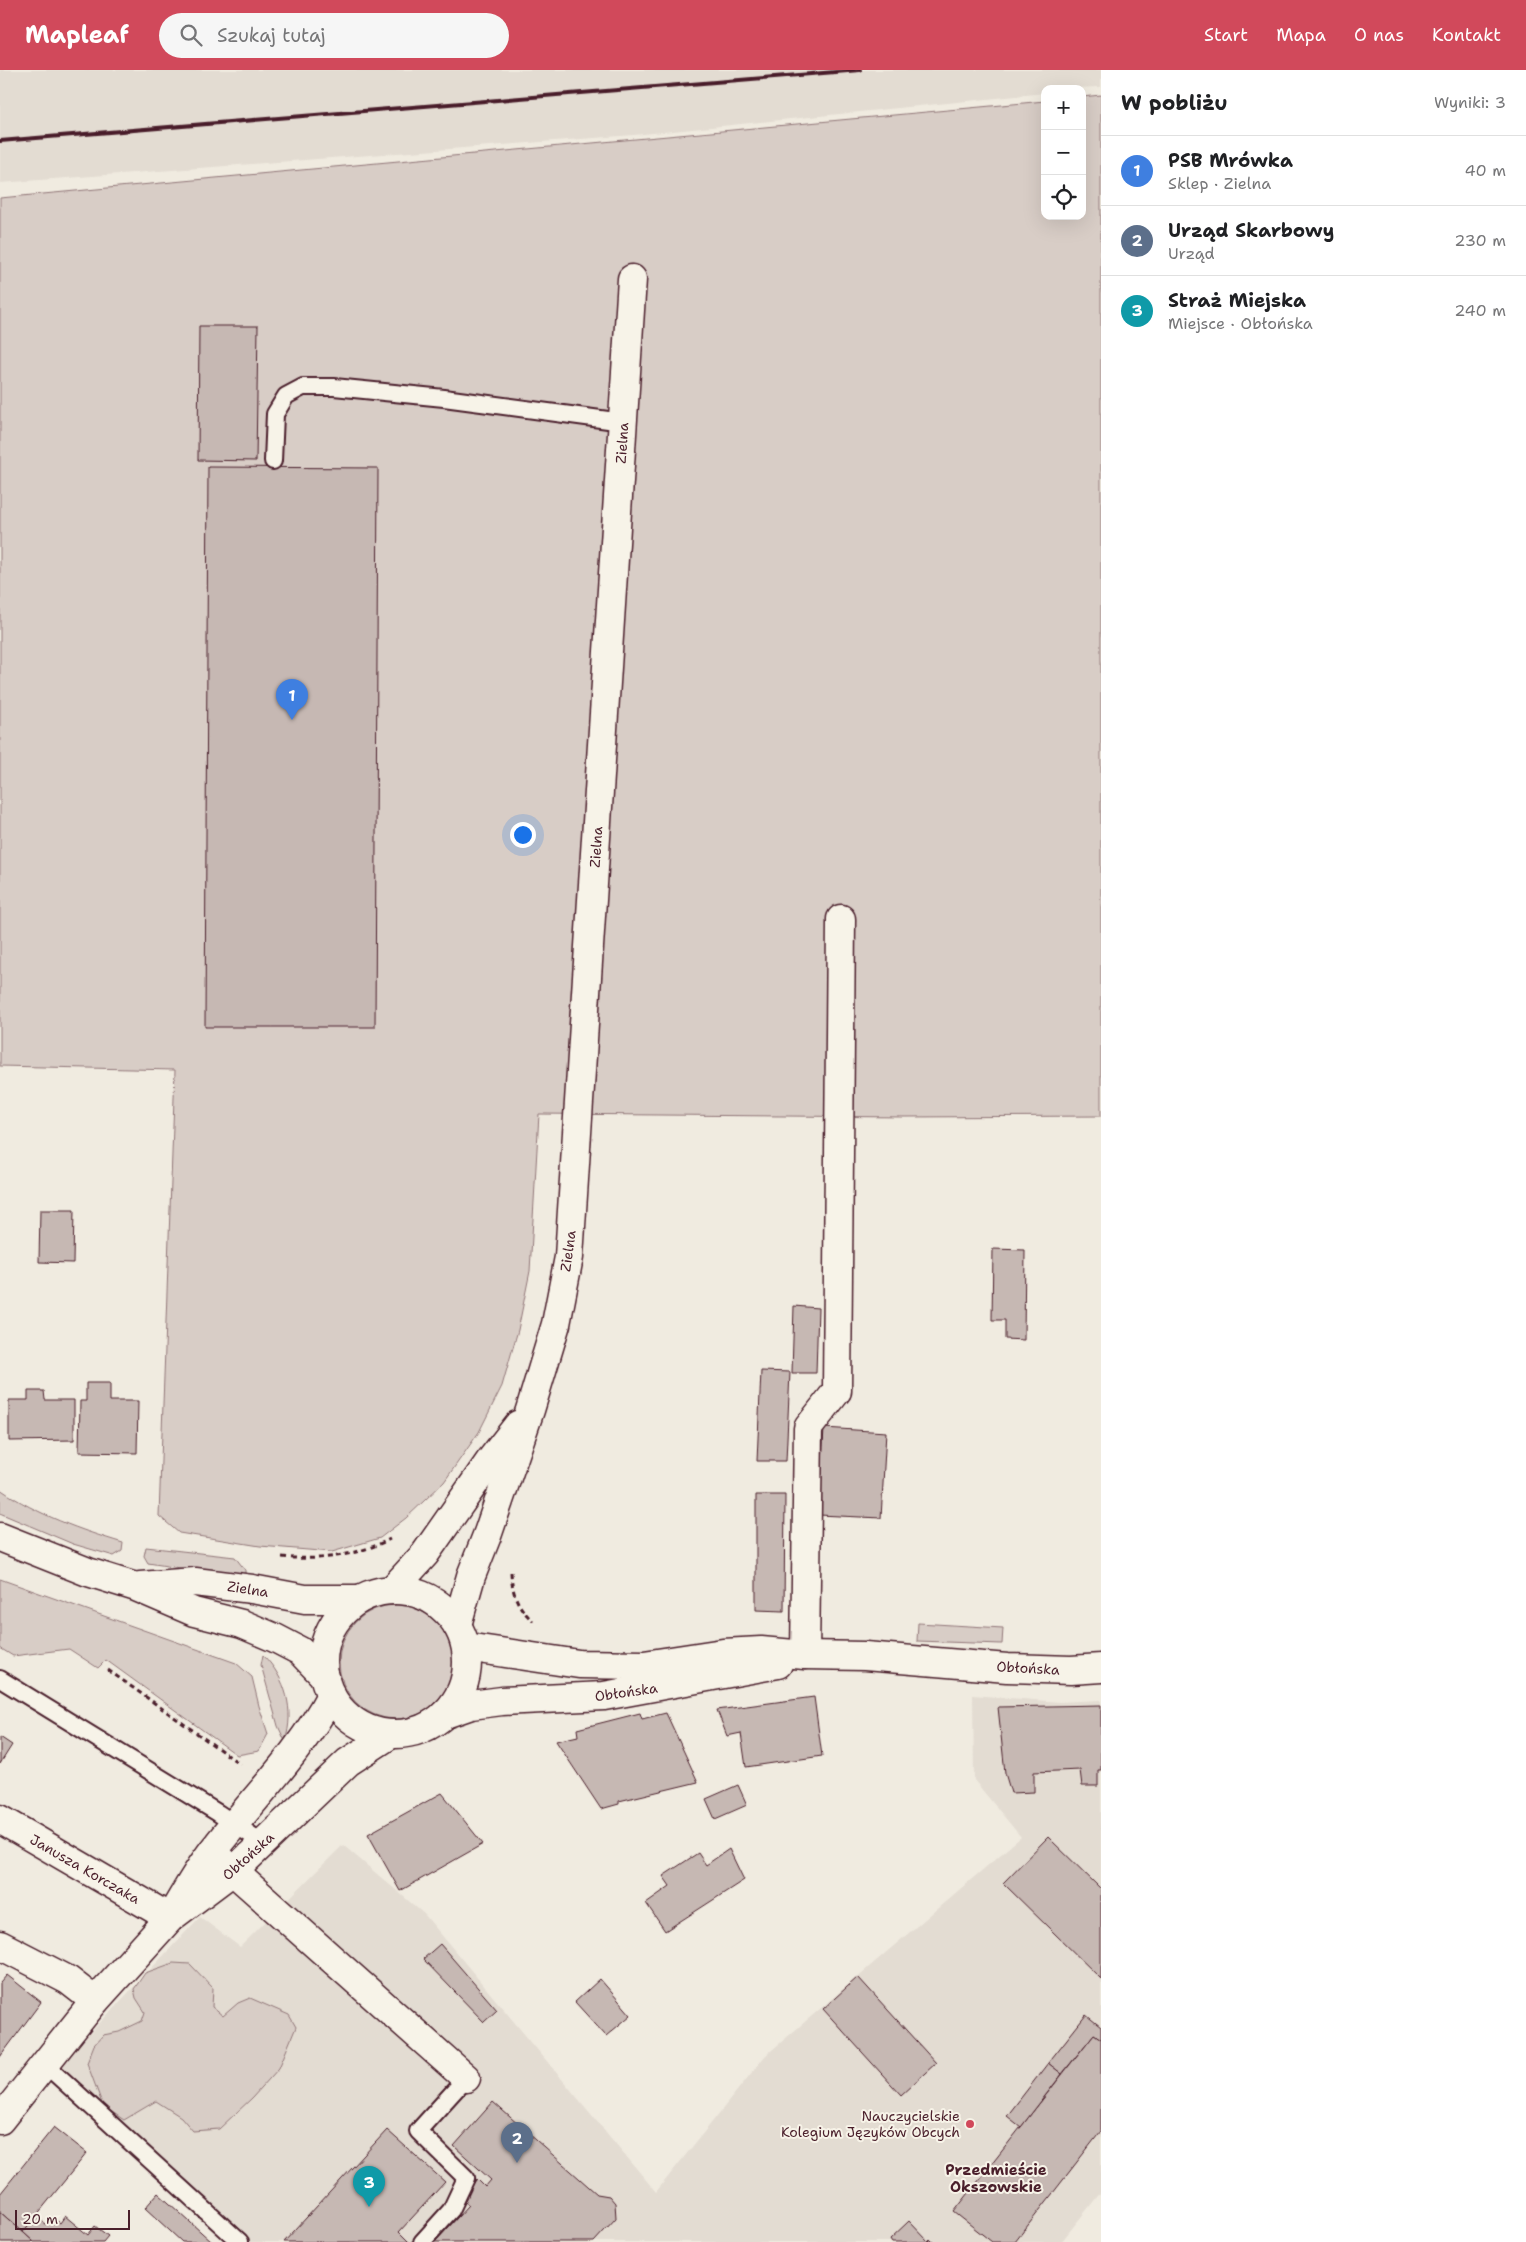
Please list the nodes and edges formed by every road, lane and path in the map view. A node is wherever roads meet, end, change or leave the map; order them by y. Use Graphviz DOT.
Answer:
graph roads {
  1 [pos="632,279"];
  2 [pos="623,422"];
  3 [pos="273,461"];
  4 [pos="841,919"];
  5 [pos="530,1410"];
  6 [pos="0,1537"];
  7 [pos="394,1537"];
  8 [pos="275,1556"];
  9 [pos="510,1568"];
  10 [pos="136,1586"];
  11 [pos="392,1590"];
  12 [pos="359,1599"];
  13 [pos="540,1625"];
  14 [pos="462,1636"];
  15 [pos="805,1655"];
  16 [pos="1101,1668"];
  17 [pos="108,1670"];
  18 [pos="0,1680"];
  19 [pos="328,1686"];
  20 [pos="445,1714"];
  21 [pos="392,1734"];
  22 [pos="243,1766"];
  23 [pos="0,1820"];
  24 [pos="235,1823"];
  25 [pos="263,1843"];
  26 [pos="212,1852"];
  27 [pos="233,1871"];
  28 [pos="170,1918"];
  29 [pos="0,1945"];
  30 [pos="95,2001"];
  31 [pos="45,2064"];
  32 [pos="466,2078"];
  33 [pos="0,2120"];
  34 [pos="240,2242"];
  35 [pos="422,2242"];
  1 -- 2 [label="street, Zielna"];
  2 -- 3 [label="lane"];
  2 -- 5 [label="street, Zielna"];
  4 -- 15 [label="street"];
  5 -- 11 [label="street, Zielna"];
  5 -- 14 [label="street, Zielna"];
  6 -- 10 [label="street, Zielna"];
  7 -- 8 [label="path"];
  9 -- 13 [label="path"];
  10 -- 12 [label="street, Zielna"];
  10 -- 19 [label="street, Zielna"];
  11 -- 12 [label="street"];
  11 -- 14 [label="street"];
  12 -- 19 [label="street"];
  14 -- 15 [label="street, Obłońska"];
  14 -- 20 [label="street"];
  15 -- 16 [label="street, Obłońska"];
  15 -- 20 [label="street, Obłońska"];
  17 -- 22 [label="path"];
  18 -- 24 [label="lane"];
  19 -- 21 [label="street"];
  19 -- 24 [label="street, Obłońska"];
  20 -- 21 [label="street"];
  21 -- 25 [label="street, Obłońska"];
  23 -- 28 [label="street, Janusza Korczaka"];
  24 -- 25 [label="lane"];
  24 -- 26 [label="street, Obłońska"];
  25 -- 27 [label="street, Obłońska"];
  26 -- 27 [label="street"];
  26 -- 28 [label="street, Obłońska"];
  27 -- 28 [label="street, Obłońska"];
  27 -- 32 [label="street"];
  28 -- 30 [label="street, Obłońska"];
  29 -- 30 [label="street"];
  30 -- 31 [label="street, Obłońska"];
  31 -- 33 [label="street, Obłońska"];
  31 -- 34 [label="lane"];
  32 -- 35 [label="lane"];
}
